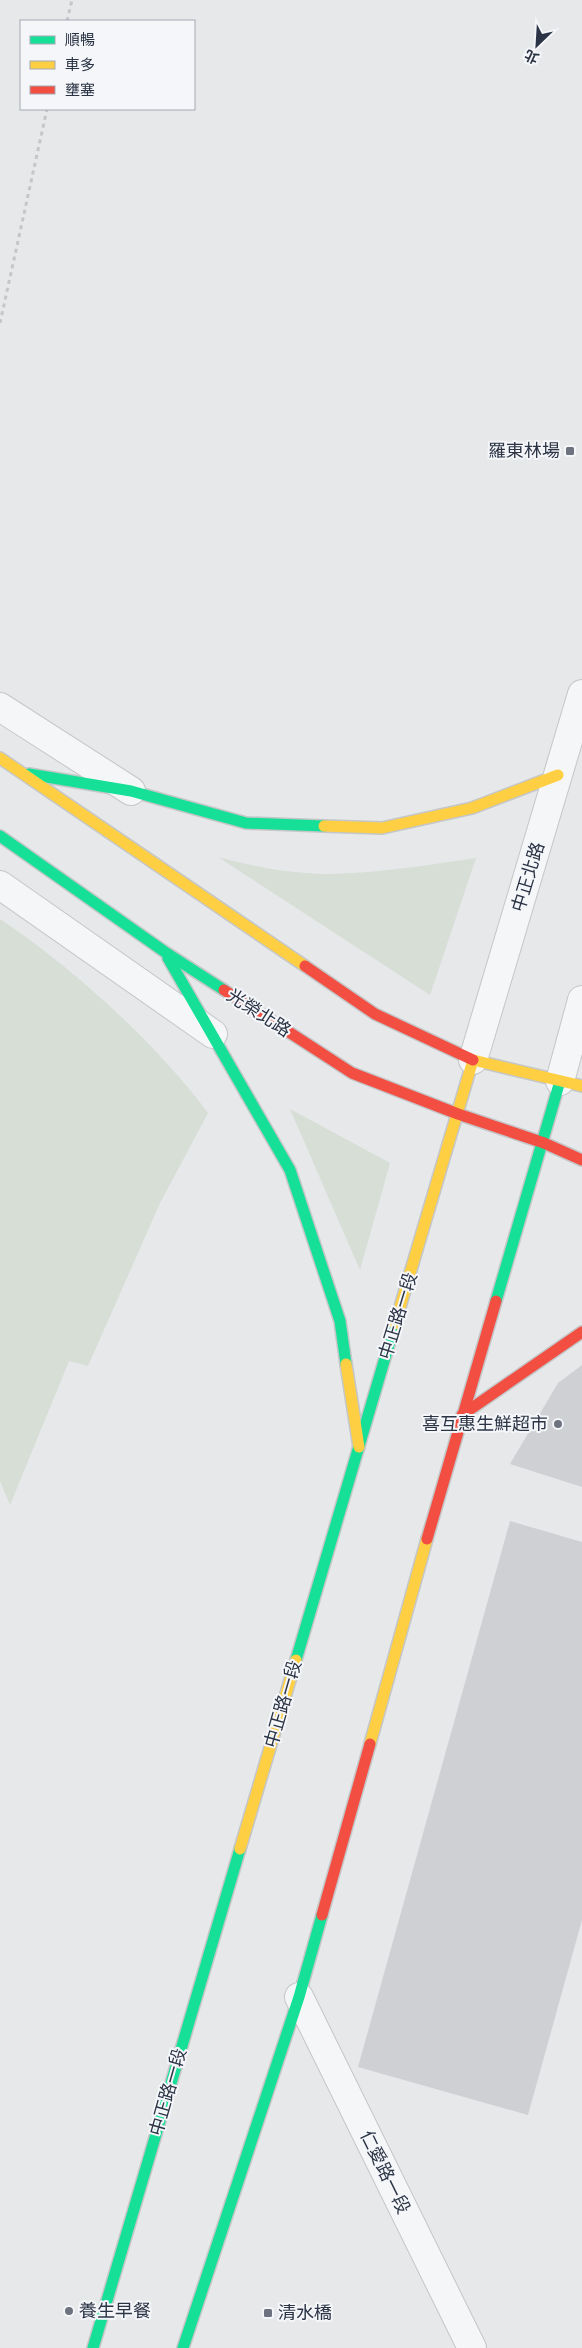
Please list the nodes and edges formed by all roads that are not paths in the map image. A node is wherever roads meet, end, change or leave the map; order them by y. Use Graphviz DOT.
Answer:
graph roads {
  1 [pos="582,694"];
  2 [pos="0,707"];
  3 [pos="0,758"];
  4 [pos="22,773"];
  5 [pos="558,775"];
  6 [pos="131,791"];
  7 [pos="0,836"];
  8 [pos="0,885"];
  9 [pos="165,952"];
  10 [pos="582,1000"];
  11 [pos="213,1034"];
  12 [pos="474,1060"];
  13 [pos="575,1080"];
  14 [pos="458,1114"];
  15 [pos="544,1143"];
  16 [pos="572,1143"];
  17 [pos="582,1160"];
  18 [pos="582,1332"];
  19 [pos="462,1415"];
  20 [pos="359,1447"];
  21 [pos="299,1997"];
  22 [pos="93,2348"];
  23 [pos="183,2348"];
  24 [pos="472,2348"];
  1 -- 5 [label="street, 中正北路"];
  2 -- 6 [label="street"];
  3 -- 4 [label="main road"];
  4 -- 6 [label="main road"];
  4 -- 12 [label="main road"];
  5 -- 6 [label="main road"];
  5 -- 12 [label="street, 中正北路"];
  7 -- 9 [label="main road, 光榮北路"];
  8 -- 11 [label="street"];
  9 -- 11 [label="main road"];
  9 -- 14 [label="main road, 光榮北路"];
  10 -- 13 [label="street"];
  11 -- 20 [label="main road"];
  12 -- 13 [label="main road"];
  12 -- 14 [label="main road, 中正路一段"];
  13 -- 15 [label="main road"];
  14 -- 15 [label="main road, 光榮北路"];
  14 -- 20 [label="main road, 中正路一段"];
  15 -- 16 [label="main road"];
  15 -- 17 [label="main road"];
  15 -- 19 [label="main road"];
  18 -- 19 [label="main road"];
  19 -- 21 [label="main road"];
  20 -- 22 [label="main road, 中正路一段"];
  21 -- 23 [label="main road"];
  21 -- 24 [label="street, 仁愛路一段"];
}
